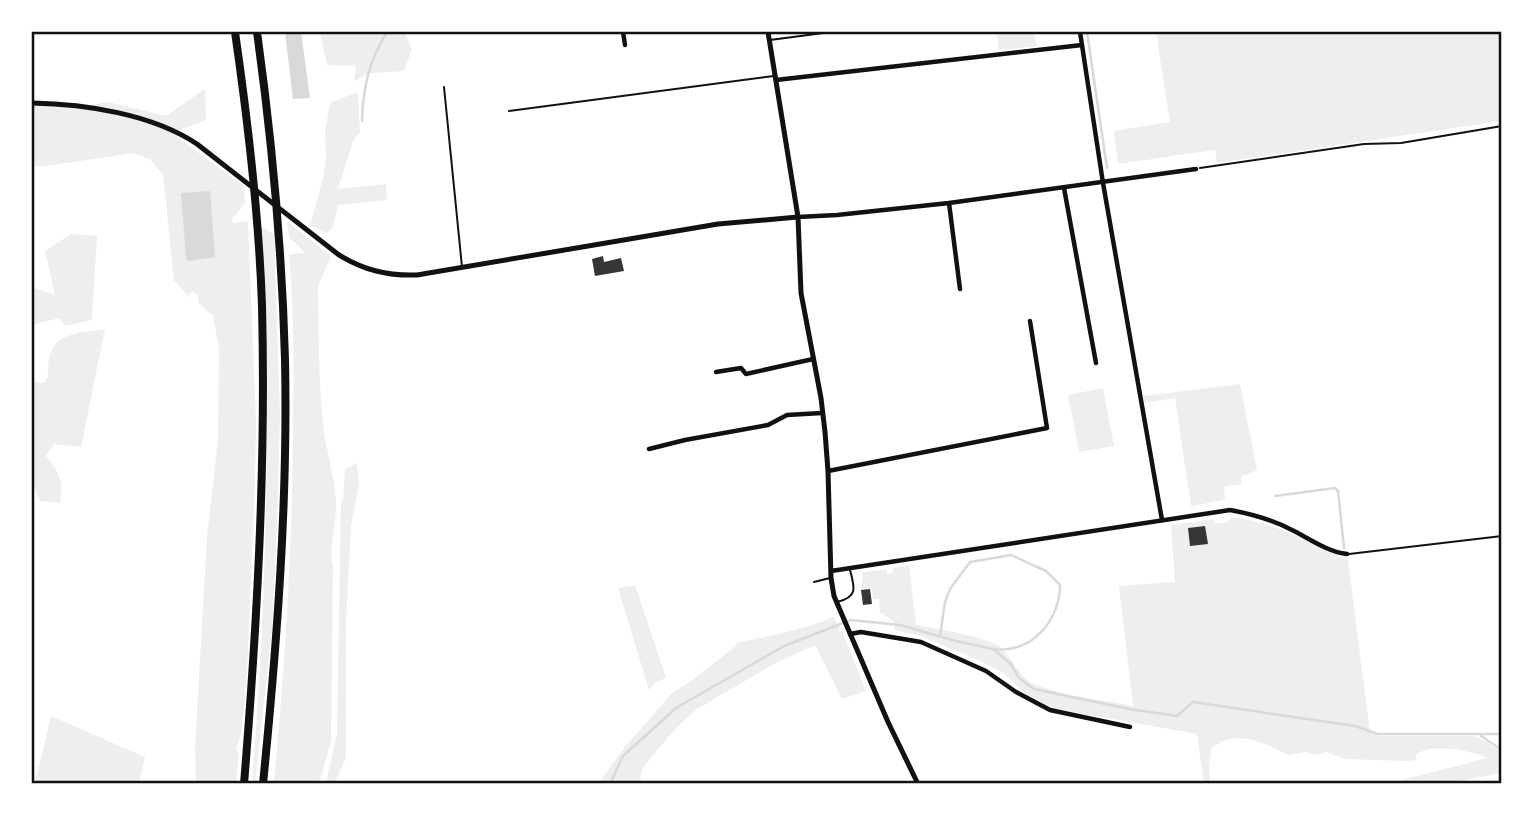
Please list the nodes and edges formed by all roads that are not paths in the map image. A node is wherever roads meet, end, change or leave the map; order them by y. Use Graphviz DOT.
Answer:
graph roads {
  1 [pos="235,32"];
  2 [pos="257,32"];
  3 [pos="624,32"];
  4 [pos="768,32"];
  5 [pos="831,32"];
  6 [pos="1080,32"];
  7 [pos="769,40"];
  8 [pos="625,45"];
  9 [pos="1082,45"];
  10 [pos="775,78"];
  11 [pos="444,87"];
  12 [pos="32,103"];
  13 [pos="509,111"];
  14 [pos="1196,169"];
  15 [pos="1103,183"];
  16 [pos="1064,188"];
  17 [pos="949,204"];
  18 [pos="797,217"];
  19 [pos="462,268"];
  20 [pos="960,289"];
  21 [pos="1030,321"];
  22 [pos="813,359"];
  23 [pos="1096,363"];
  24 [pos="716,372"];
  25 [pos="822,413"];
  26 [pos="649,449"];
  27 [pos="828,471"];
  28 [pos="1162,520"];
  29 [pos="1502,536"];
  30 [pos="1348,554"];
  31 [pos="850,569"];
  32 [pos="831,574"];
  33 [pos="814,582"];
  34 [pos="836,603"];
  35 [pos="850,634"];
  36 [pos="1130,727"];
  37 [pos="244,783"];
  38 [pos="263,783"];
  39 [pos="918,783"];
  1 -- 37 [label="highway"];
  2 -- 38 [label="highway"];
  3 -- 8 [label="street"];
  4 -- 7 [label="street"];
  5 -- 7 [label="lane"];
  6 -- 9 [label="street"];
  7 -- 10 [label="street"];
  9 -- 10 [label="street"];
  9 -- 15 [label="street"];
  10 -- 13 [label="lane"];
  10 -- 18 [label="street"];
  11 -- 19 [label="lane"];
  12 -- 19 [label="street"];
  14 -- 15 [label="street"];
  15 -- 16 [label="street"];
  15 -- 28 [label="street"];
  16 -- 17 [label="street"];
  16 -- 23 [label="street"];
  17 -- 18 [label="street"];
  17 -- 20 [label="street"];
  18 -- 19 [label="street"];
  18 -- 22 [label="street"];
  21 -- 27 [label="street"];
  22 -- 24 [label="street"];
  22 -- 25 [label="street"];
  25 -- 26 [label="street"];
  25 -- 27 [label="street"];
  27 -- 32 [label="street"];
  28 -- 30 [label="street"];
  28 -- 31 [label="street"];
  29 -- 30 [label="lane"];
  31 -- 32 [label="street"];
  31 -- 34 [label="lane"];
  32 -- 33 [label="lane"];
  32 -- 34 [label="street"];
  34 -- 35 [label="street"];
  35 -- 36 [label="street"];
  35 -- 39 [label="street"];
}
